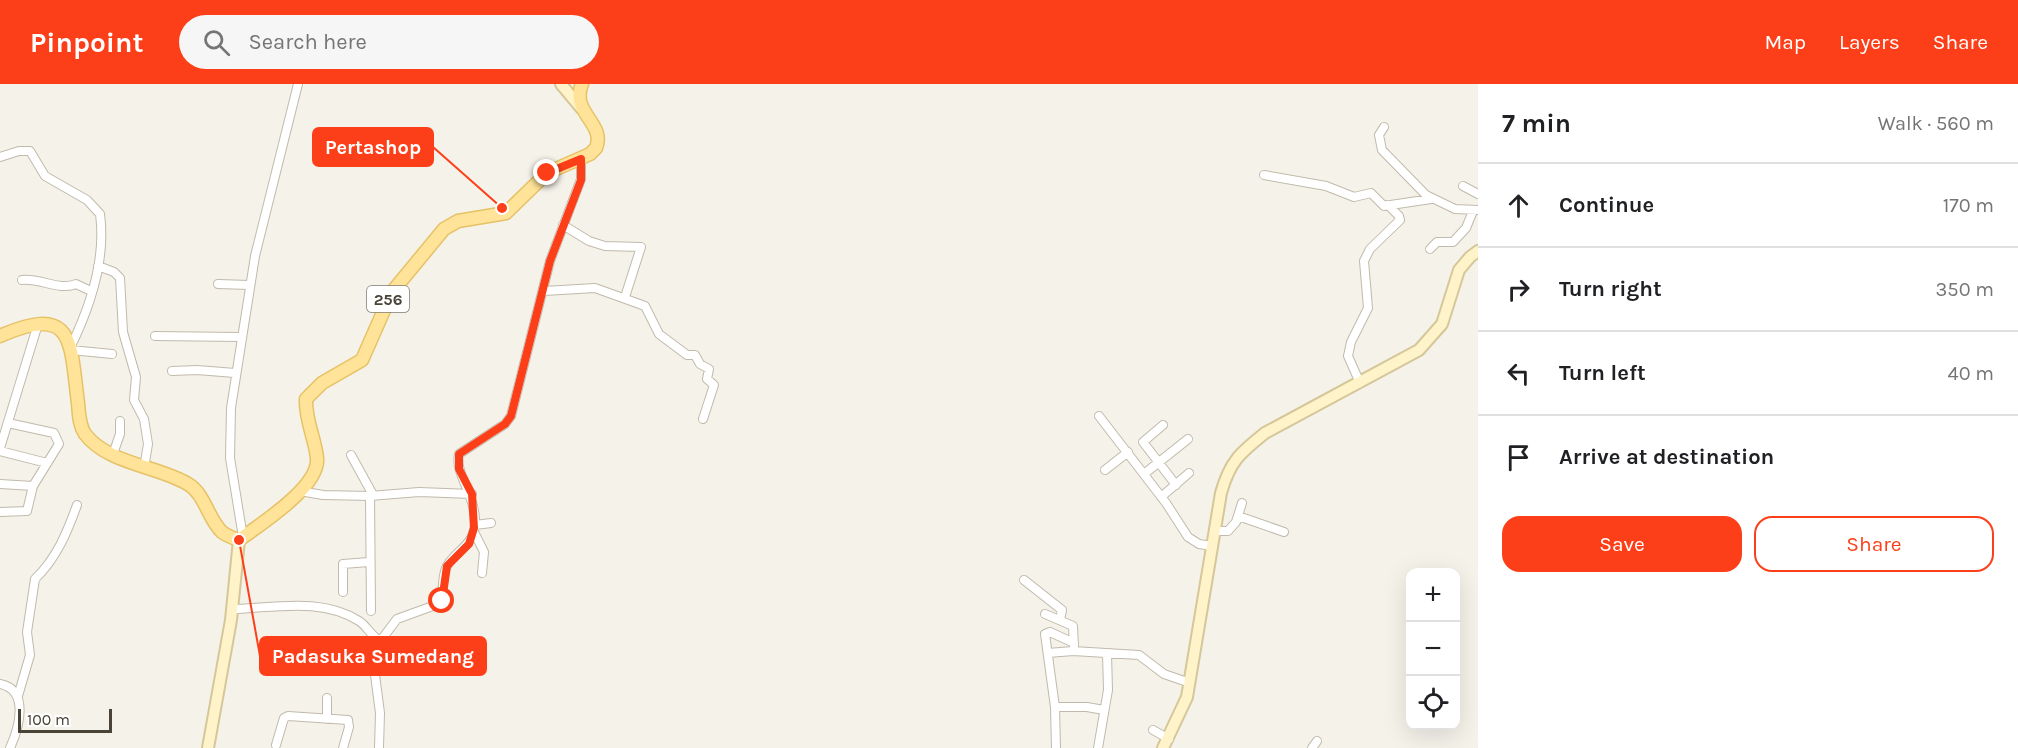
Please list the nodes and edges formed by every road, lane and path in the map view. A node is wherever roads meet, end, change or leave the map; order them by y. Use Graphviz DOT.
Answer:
graph roads {
  1 [pos="298,84"];
  2 [pos="561,84"];
  3 [pos="581,86"];
  4 [pos="580,108"];
  5 [pos="1384,127"];
  6 [pos="0,157"];
  7 [pos="581,159"];
  8 [pos="1264,175"];
  9 [pos="1463,186"];
  10 [pos="1478,195"];
  11 [pos="1431,199"];
  12 [pos="1388,205"];
  13 [pos="1475,210"];
  14 [pos="563,225"];
  15 [pos="1430,249"];
  16 [pos="1478,252"];
  17 [pos="98,266"];
  18 [pos="22,280"];
  19 [pos="218,284"];
  20 [pos="249,285"];
  21 [pos="91,291"];
  22 [pos="544,291"];
  23 [pos="627,297"];
  24 [pos="39,322"];
  25 [pos="0,336"];
  26 [pos="155,336"];
  27 [pos="240,337"];
  28 [pos="71,348"];
  29 [pos="112,354"];
  30 [pos="172,371"];
  31 [pos="235,373"];
  32 [pos="1360,383"];
  33 [pos="1099,416"];
  34 [pos="703,419"];
  35 [pos="120,421"];
  36 [pos="8,423"];
  37 [pos="1163,425"];
  38 [pos="1188,439"];
  39 [pos="0,449"];
  40 [pos="1128,452"];
  41 [pos="113,454"];
  42 [pos="351,455"];
  43 [pos="47,463"];
  44 [pos="1159,464"];
  45 [pos="144,468"];
  46 [pos="1105,470"];
  47 [pos="1189,473"];
  48 [pos="1144,474"];
  49 [pos="0,484"];
  50 [pos="1176,485"];
  51 [pos="33,486"];
  52 [pos="300,491"];
  53 [pos="472,494"];
  54 [pos="372,495"];
  55 [pos="1161,497"];
  56 [pos="1242,503"];
  57 [pos="77,505"];
  58 [pos="0,512"];
  59 [pos="1238,516"];
  60 [pos="491,523"];
  61 [pos="474,529"];
  62 [pos="1215,531"];
  63 [pos="1284,532"];
  64 [pos="241,539"];
  65 [pos="1212,546"];
  66 [pos="369,562"];
  67 [pos="482,573"];
  68 [pos="1024,580"];
  69 [pos="343,592"];
  70 [pos="232,609"];
  71 [pos="371,611"];
  72 [pos="1045,614"];
  73 [pos="1060,620"];
  74 [pos="379,640"];
  75 [pos="1074,647"];
  76 [pos="1048,653"];
  77 [pos="1107,654"];
  78 [pos="1191,683"];
  79 [pos="0,684"];
  80 [pos="18,696"];
  81 [pos="327,698"];
  82 [pos="1055,707"];
  83 [pos="1104,710"];
  84 [pos="327,719"];
  85 [pos="1153,730"];
  86 [pos="1166,743"];
  87 [pos="276,745"];
  88 [pos="10,748"];
  89 [pos="208,748"];
  90 [pos="343,748"];
  91 [pos="379,748"];
  92 [pos="1056,748"];
  93 [pos="1098,748"];
  1 -- 20 [label="street"];
  2 -- 3 [label="street"];
  2 -- 4 [label="street"];
  3 -- 4 [label="main road"];
  4 -- 7 [label="main road"];
  5 -- 11 [label="street"];
  6 -- 17 [label="street"];
  7 -- 14 [label="street"];
  7 -- 52 [label="main road, 256"];
  8 -- 12 [label="street"];
  9 -- 10 [label="street"];
  10 -- 13 [label="street"];
  11 -- 12 [label="street"];
  11 -- 13 [label="street"];
  12 -- 32 [label="street"];
  13 -- 15 [label="street"];
  14 -- 22 [label="street"];
  14 -- 23 [label="street"];
  16 -- 32 [label="street"];
  17 -- 21 [label="street"];
  17 -- 45 [label="street"];
  18 -- 21 [label="street"];
  19 -- 20 [label="street"];
  20 -- 27 [label="street"];
  21 -- 28 [label="street"];
  22 -- 23 [label="street"];
  22 -- 53 [label="street"];
  23 -- 34 [label="street"];
  24 -- 25 [label="main road"];
  24 -- 28 [label="main road"];
  24 -- 36 [label="street"];
  26 -- 27 [label="street"];
  27 -- 31 [label="street"];
  28 -- 29 [label="street"];
  28 -- 41 [label="main road"];
  30 -- 31 [label="street"];
  31 -- 64 [label="street"];
  32 -- 62 [label="street"];
  33 -- 40 [label="street"];
  35 -- 41 [label="street"];
  36 -- 39 [label="street"];
  36 -- 43 [label="street"];
  37 -- 44 [label="street"];
  38 -- 44 [label="street"];
  39 -- 43 [label="street"];
  40 -- 46 [label="street"];
  40 -- 48 [label="street"];
  41 -- 45 [label="main road"];
  42 -- 54 [label="street"];
  43 -- 51 [label="street"];
  44 -- 48 [label="street"];
  44 -- 50 [label="street"];
  45 -- 64 [label="main road"];
  47 -- 50 [label="street"];
  48 -- 55 [label="street"];
  49 -- 51 [label="street"];
  50 -- 55 [label="street"];
  51 -- 58 [label="street"];
  52 -- 54 [label="street"];
  52 -- 64 [label="main road, 256"];
  53 -- 54 [label="street"];
  53 -- 61 [label="street"];
  54 -- 66 [label="street"];
  55 -- 65 [label="street"];
  56 -- 59 [label="street"];
  57 -- 80 [label="street"];
  59 -- 62 [label="street"];
  59 -- 63 [label="street"];
  60 -- 61 [label="street"];
  61 -- 67 [label="street"];
  61 -- 74 [label="street"];
  62 -- 65 [label="street"];
  64 -- 70 [label="street"];
  65 -- 78 [label="street"];
  66 -- 69 [label="street"];
  66 -- 71 [label="street"];
  68 -- 73 [label="street"];
  70 -- 74 [label="street"];
  70 -- 89 [label="street"];
  72 -- 73 [label="street"];
  73 -- 75 [label="street"];
  74 -- 91 [label="street"];
  75 -- 76 [label="street"];
  75 -- 76 [label="street"];
  75 -- 77 [label="street"];
  76 -- 82 [label="street"];
  77 -- 78 [label="street"];
  77 -- 83 [label="street"];
  78 -- 86 [label="street"];
  79 -- 80 [label="street"];
  80 -- 88 [label="street"];
  81 -- 84 [label="street"];
  82 -- 83 [label="street"];
  82 -- 92 [label="street"];
  83 -- 93 [label="street"];
  84 -- 87 [label="street"];
  84 -- 90 [label="street"];
  85 -- 86 [label="street"];
}
